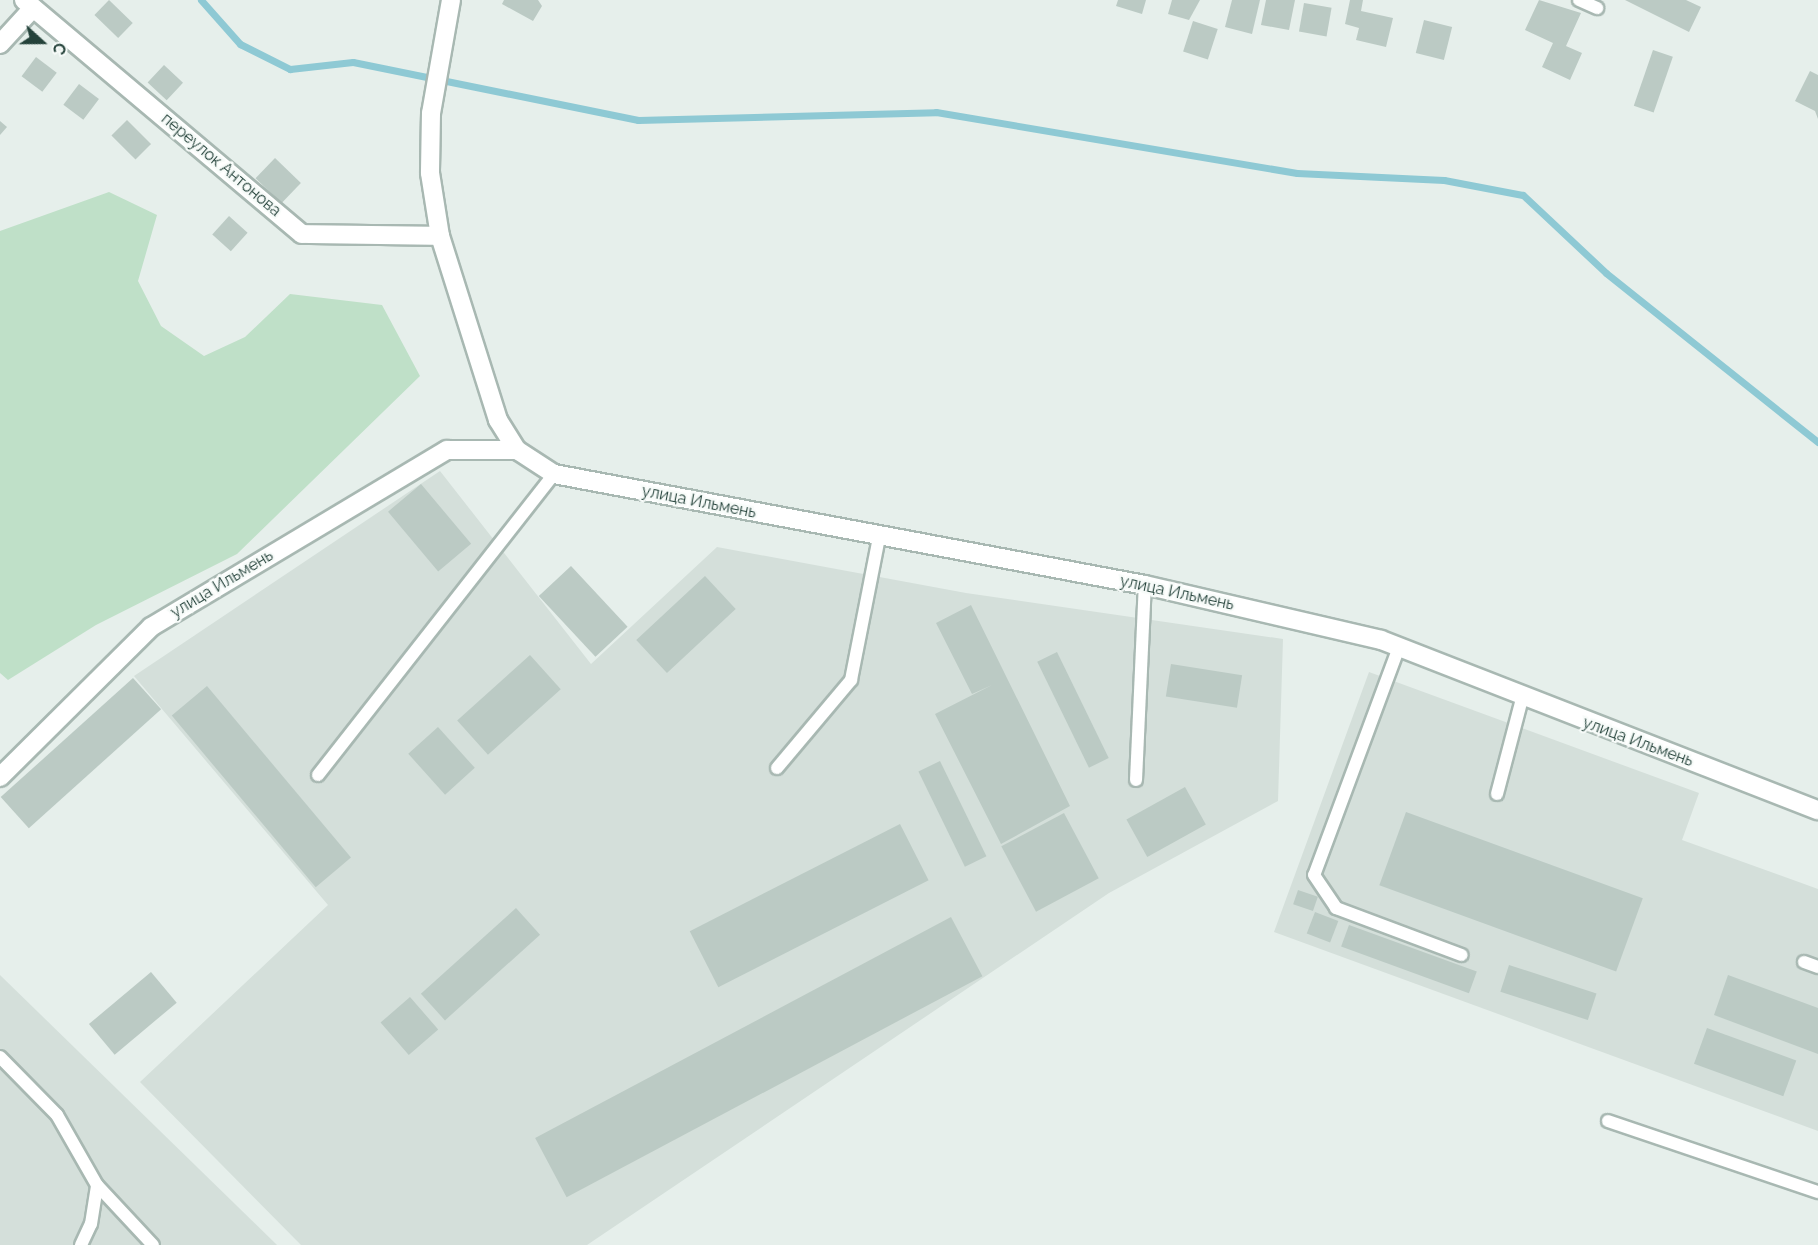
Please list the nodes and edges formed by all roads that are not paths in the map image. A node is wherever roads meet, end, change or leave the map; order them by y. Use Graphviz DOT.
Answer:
graph roads {
  1 [pos="451,0"];
  2 [pos="1579,0"];
  3 [pos="28,4"];
  4 [pos="1597,8"];
  5 [pos="0,44"];
  6 [pos="440,236"];
  7 [pos="517,450"];
  8 [pos="554,474"];
  9 [pos="879,537"];
  10 [pos="1145,585"];
  11 [pos="1399,647"];
  12 [pos="1522,699"];
  13 [pos="777,768"];
  14 [pos="318,775"];
  15 [pos="0,777"];
  16 [pos="1136,780"];
  17 [pos="1497,794"];
  18 [pos="1818,810"];
  19 [pos="1462,955"];
  20 [pos="1804,962"];
  21 [pos="1818,967"];
  22 [pos="0,1058"];
  23 [pos="1608,1121"];
  24 [pos="97,1185"];
  25 [pos="1818,1192"];
  26 [pos="81,1245"];
  27 [pos="153,1245"];
  1 -- 6 [label="street, улица Ильмень"];
  2 -- 4 [label="lane"];
  3 -- 5 [label="street, переулок Антонова"];
  3 -- 6 [label="street, переулок Антонова"];
  6 -- 7 [label="street, улица Ильмень"];
  7 -- 8 [label="street, улица Ильмень"];
  7 -- 15 [label="street, улица Ильмень"];
  8 -- 9 [label="street, улица Ильмень"];
  8 -- 14 [label="lane"];
  9 -- 10 [label="street, улица Ильмень"];
  9 -- 13 [label="lane"];
  10 -- 11 [label="street, улица Ильмень"];
  10 -- 16 [label="lane"];
  11 -- 12 [label="street, улица Ильмень"];
  11 -- 19 [label="lane"];
  12 -- 17 [label="lane"];
  12 -- 18 [label="street, улица Ильмень"];
  20 -- 21 [label="lane"];
  22 -- 24 [label="lane"];
  23 -- 25 [label="lane"];
  24 -- 26 [label="lane"];
  24 -- 27 [label="lane"];
}
